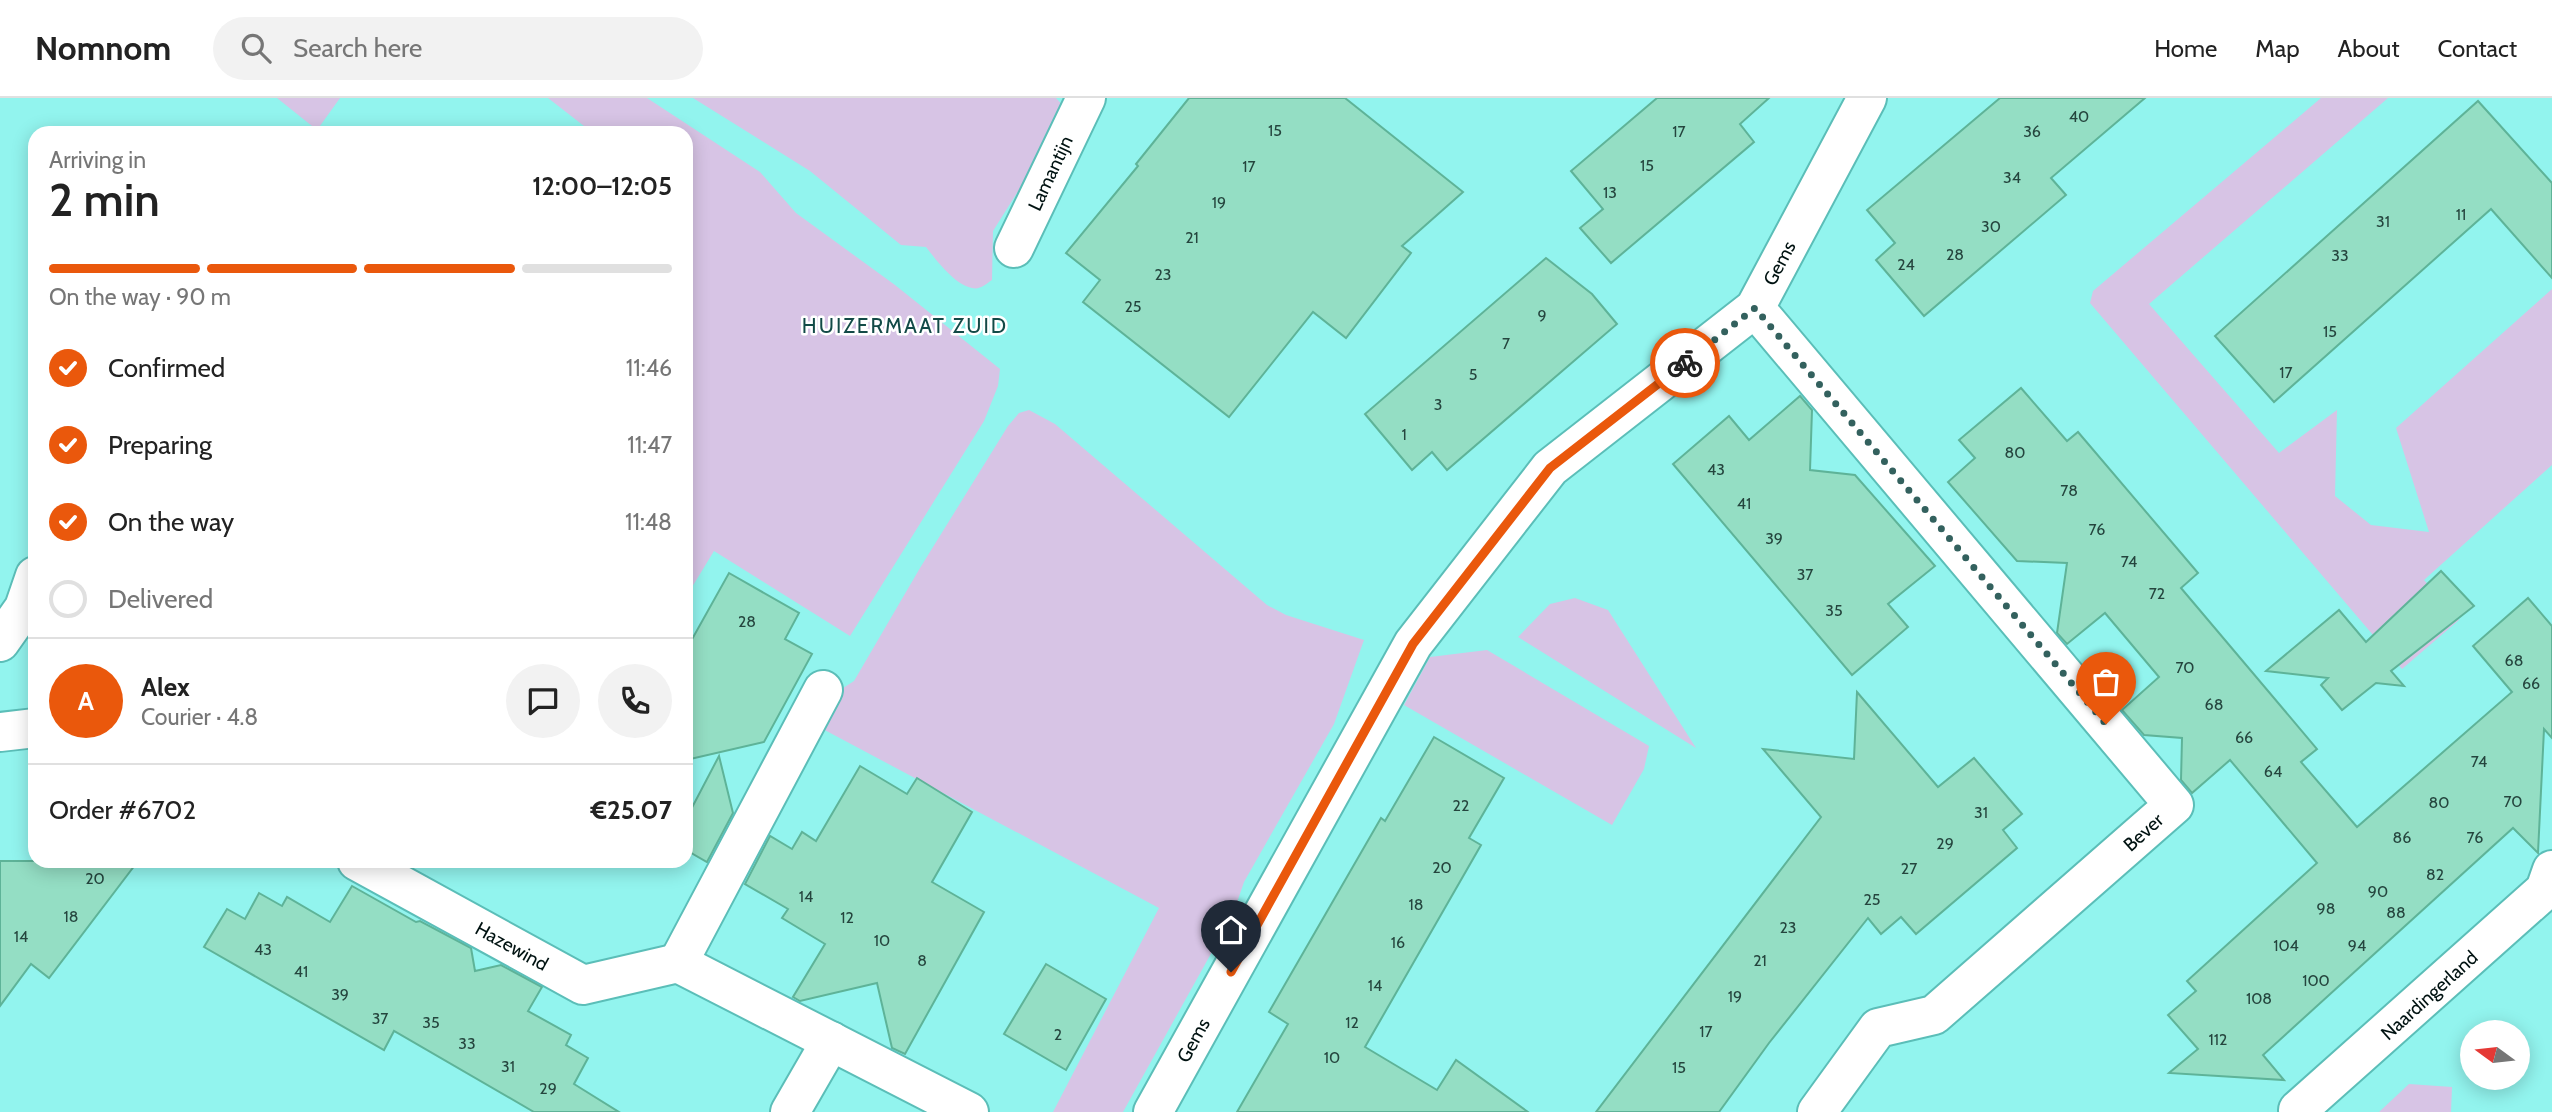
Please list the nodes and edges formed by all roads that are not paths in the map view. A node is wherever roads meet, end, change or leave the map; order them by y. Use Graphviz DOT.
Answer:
graph roads {
  1 [pos="1086,98"];
  2 [pos="1867,98"];
  3 [pos="1014,248"];
  4 [pos="1755,308"];
  5 [pos="28,605"];
  6 [pos="0,642"];
  7 [pos="823,690"];
  8 [pos="28,729"];
  9 [pos="0,732"];
  10 [pos="369,868"];
  11 [pos="2552,870"];
  12 [pos="678,963"];
  13 [pos="831,1041"];
  14 [pos="790,1112"];
  15 [pos="969,1112"];
  16 [pos="1153,1112"];
  17 [pos="1818,1112"];
  18 [pos="2300,1112"];
  1 -- 3 [label="street, Lamantijn"];
  2 -- 4 [label="street, Gems"];
  4 -- 16 [label="street, Gems"];
  4 -- 17 [label="street, Bever"];
  5 -- 6 [label="street"];
  7 -- 12 [label="street"];
  8 -- 9 [label="street"];
  10 -- 12 [label="street, Hazewind"];
  11 -- 18 [label="street, Naardingerland"];
  12 -- 13 [label="street"];
  13 -- 14 [label="street"];
  13 -- 15 [label="street"];
}
